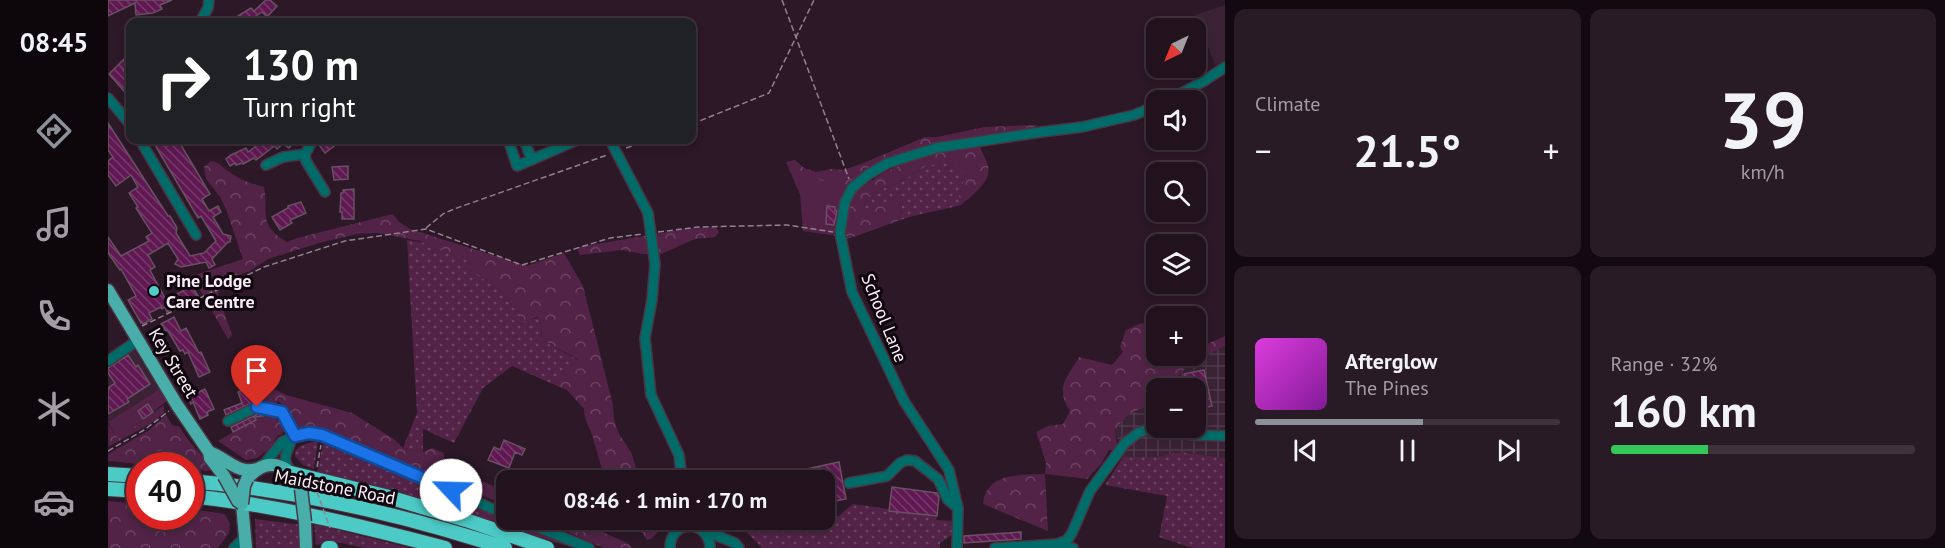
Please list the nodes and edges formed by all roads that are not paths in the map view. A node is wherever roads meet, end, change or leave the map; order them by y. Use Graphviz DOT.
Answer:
graph roads {
  1 [pos="209,0"];
  2 [pos="202,18"];
  3 [pos="1225,67"];
  4 [pos="1188,90"];
  5 [pos="108,98"];
  6 [pos="1146,110"];
  7 [pos="126,119"];
  8 [pos="142,144"];
  9 [pos="311,144"];
  10 [pos="510,144"];
  11 [pos="526,144"];
  12 [pos="568,144"];
  13 [pos="612,144"];
  14 [pos="305,154"];
  15 [pos="532,160"];
  16 [pos="266,165"];
  17 [pos="325,192"];
  18 [pos="196,235"];
  19 [pos="108,290"];
  20 [pos="136,335"];
  21 [pos="108,361"];
  22 [pos="228,421"];
  23 [pos="1225,436"];
  24 [pos="293,438"];
  25 [pos="209,452"];
  26 [pos="259,469"];
  27 [pos="288,470"];
  28 [pos="681,470"];
  29 [pos="108,474"];
  30 [pos="126,475"];
  31 [pos="204,482"];
  32 [pos="849,483"];
  33 [pos="108,489"];
  34 [pos="126,490"];
  35 [pos="204,498"];
  36 [pos="243,507"];
  37 [pos="958,508"];
  38 [pos="496,509"];
  39 [pos="545,530"];
  40 [pos="679,530"];
  41 [pos="701,530"];
  42 [pos="707,530"];
  43 [pos="675,532"];
  44 [pos="245,543"];
  45 [pos="1057,544"];
  46 [pos="669,547"];
  47 [pos="957,547"];
  48 [pos="234,548"];
  49 [pos="306,548"];
  50 [pos="446,548"];
  51 [pos="505,548"];
  52 [pos="547,548"];
  53 [pos="589,548"];
  54 [pos="710,548"];
  55 [pos="739,548"];
  56 [pos="969,548"];
  57 [pos="994,548"];
  58 [pos="1073,548"];
  1 -- 2 [label="street"];
  3 -- 4 [label="street"];
  5 -- 7 [label="street"];
  6 -- 37 [label="street, School Lane"];
  8 -- 18 [label="street"];
  9 -- 14 [label="street"];
  10 -- 15 [label="street"];
  11 -- 15 [label="street"];
  12 -- 15 [label="street"];
  13 -- 28 [label="street"];
  14 -- 16 [label="street"];
  14 -- 17 [label="street"];
  19 -- 20 [label="main road, Key Street"];
  20 -- 21 [label="street"];
  20 -- 25 [label="main road, Key Street"];
  22 -- 24 [label="street"];
  23 -- 45 [label="street"];
  24 -- 26 [label="street"];
  24 -- 27 [label="street"];
  24 -- 38 [label="street"];
  25 -- 26 [label="main road, Key Street"];
  25 -- 36 [label="main road, Key Street, bridge"];
  26 -- 27 [label="main road, Key Street"];
  26 -- 36 [label="main road, bridge"];
  27 -- 49 [label="main road, bridge"];
  27 -- 52 [label="highway"];
  29 -- 30 [label="highway"];
  31 -- 51 [label="highway, Maidstone Road"];
  32 -- 37 [label="street"];
  33 -- 34 [label="highway"];
  35 -- 50 [label="highway, Maidstone Road"];
  36 -- 44 [label="main road"];
  37 -- 47 [label="street, School Lane"];
  39 -- 53 [label="street"];
  40 -- 43 [label="street"];
  41 -- 54 [label="street"];
  42 -- 55 [label="street"];
  43 -- 46 [label="street"];
  44 -- 48 [label="street"];
  45 -- 57 [label="street"];
  45 -- 58 [label="street"];
  47 -- 56 [label="street"];
}
